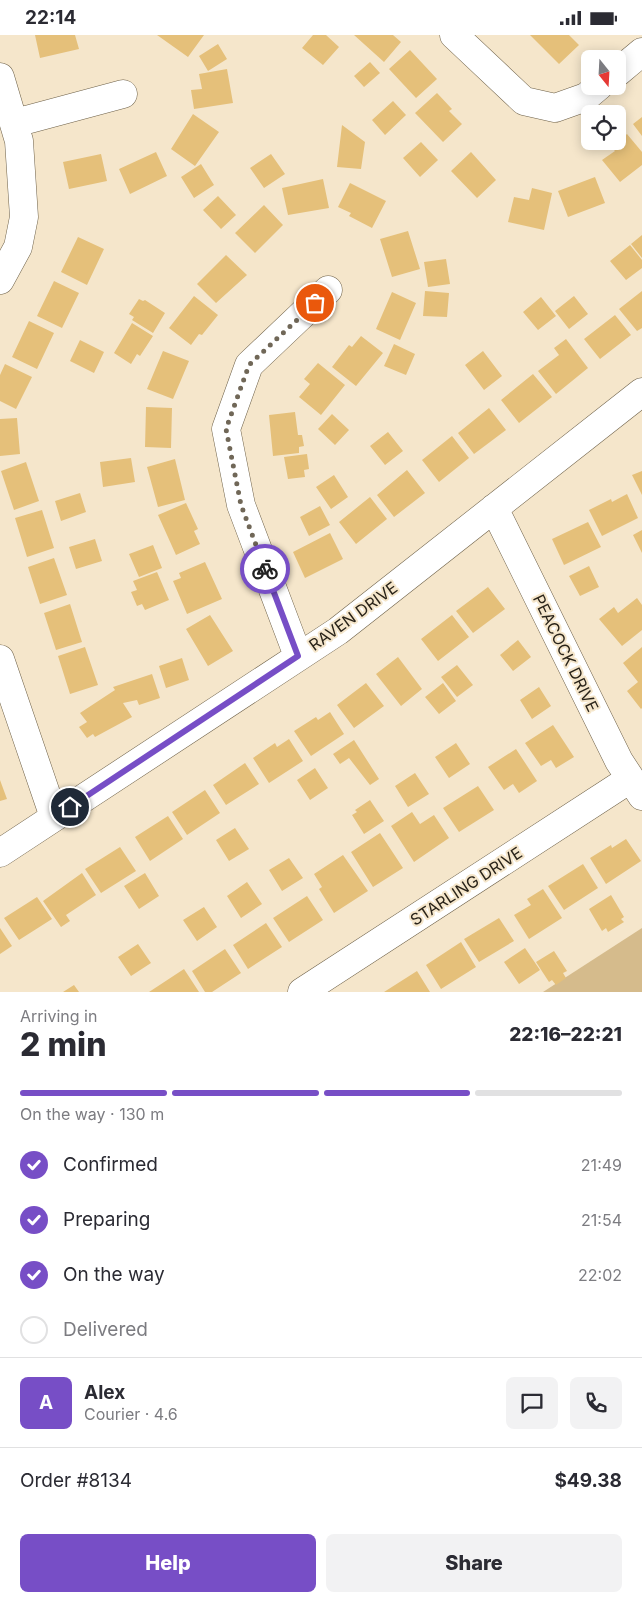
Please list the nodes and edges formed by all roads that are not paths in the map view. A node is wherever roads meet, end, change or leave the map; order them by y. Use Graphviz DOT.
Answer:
graph roads {
  1 [pos="454,35"];
  2 [pos="642,52"];
  3 [pos="626,65"];
  4 [pos="0,77"];
  5 [pos="123,94"];
  6 [pos="588,95"];
  7 [pos="15,123"];
  8 [pos="0,279"];
  9 [pos="328,290"];
  10 [pos="642,393"];
  11 [pos="494,508"];
  12 [pos="298,656"];
  13 [pos="0,659"];
  14 [pos="636,788"];
  15 [pos="54,817"];
  16 [pos="0,853"];
  17 [pos="302,992"];
  1 -- 6 [label="street"];
  2 -- 3 [label="street"];
  4 -- 7 [label="street"];
  5 -- 7 [label="street"];
  7 -- 8 [label="street"];
  9 -- 12 [label="street"];
  10 -- 11 [label="street, RAVEN DRIVE"];
  11 -- 12 [label="street, RAVEN DRIVE"];
  11 -- 14 [label="street, PEACOCK DRIVE"];
  12 -- 15 [label="street, RAVEN DRIVE"];
  13 -- 15 [label="street"];
  14 -- 17 [label="street, STARLING DRIVE"];
  15 -- 16 [label="street, RAVEN DRIVE"];
}
